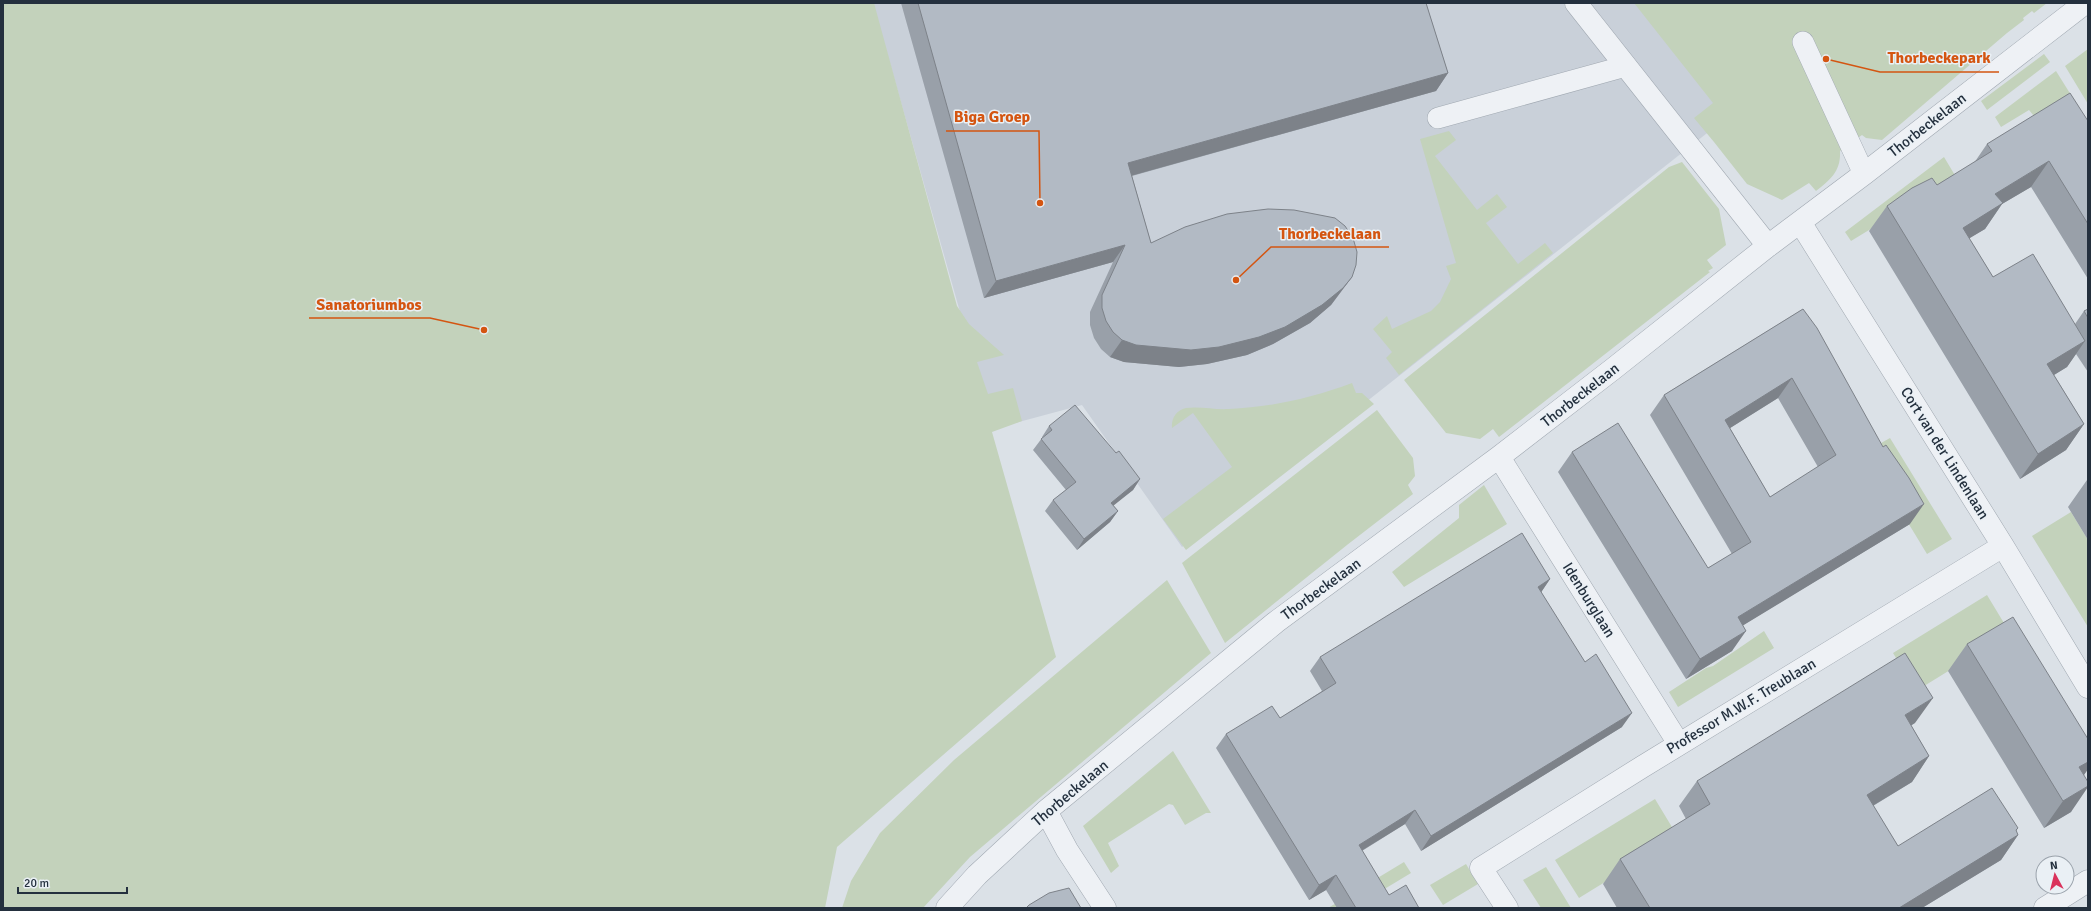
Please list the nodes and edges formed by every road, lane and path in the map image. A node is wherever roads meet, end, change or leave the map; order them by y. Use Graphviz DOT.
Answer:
graph roads {
  1 [pos="1576,3"];
  2 [pos="2087,3"];
  3 [pos="1803,42"];
  4 [pos="1626,66"];
  5 [pos="1438,118"];
  6 [pos="1864,174"];
  7 [pos="1796,225"];
  8 [pos="1768,246"];
  9 [pos="1499,457"];
  10 [pos="2003,546"];
  11 [pos="2088,687"];
  12 [pos="1679,744"];
  13 [pos="1046,811"];
  14 [pos="2088,881"];
  15 [pos="947,908"];
  16 [pos="1105,908"];
  17 [pos="1507,908"];
  18 [pos="2045,908"];
  1 -- 4 [label="street"];
  2 -- 6 [label="street, Thorbeckelaan"];
  3 -- 6 [label="lane"];
  4 -- 5 [label="lane"];
  4 -- 8 [label="street"];
  6 -- 7 [label="street, Thorbeckelaan"];
  7 -- 8 [label="street, Thorbeckelaan"];
  7 -- 10 [label="street, Cort van der Lindenlaan"];
  8 -- 9 [label="street, Thorbeckelaan"];
  9 -- 12 [label="street, Idenburglaan"];
  9 -- 13 [label="street, Thorbeckelaan"];
  10 -- 11 [label="street, Cort van der Lindenlaan"];
  10 -- 12 [label="street, Professor M.W.F. Treublaan"];
  12 -- 17 [label="street, Professor M.W.F. Treublaan"];
  13 -- 15 [label="street, Thorbeckelaan"];
  13 -- 16 [label="street"];
  14 -- 18 [label="street"];
}
